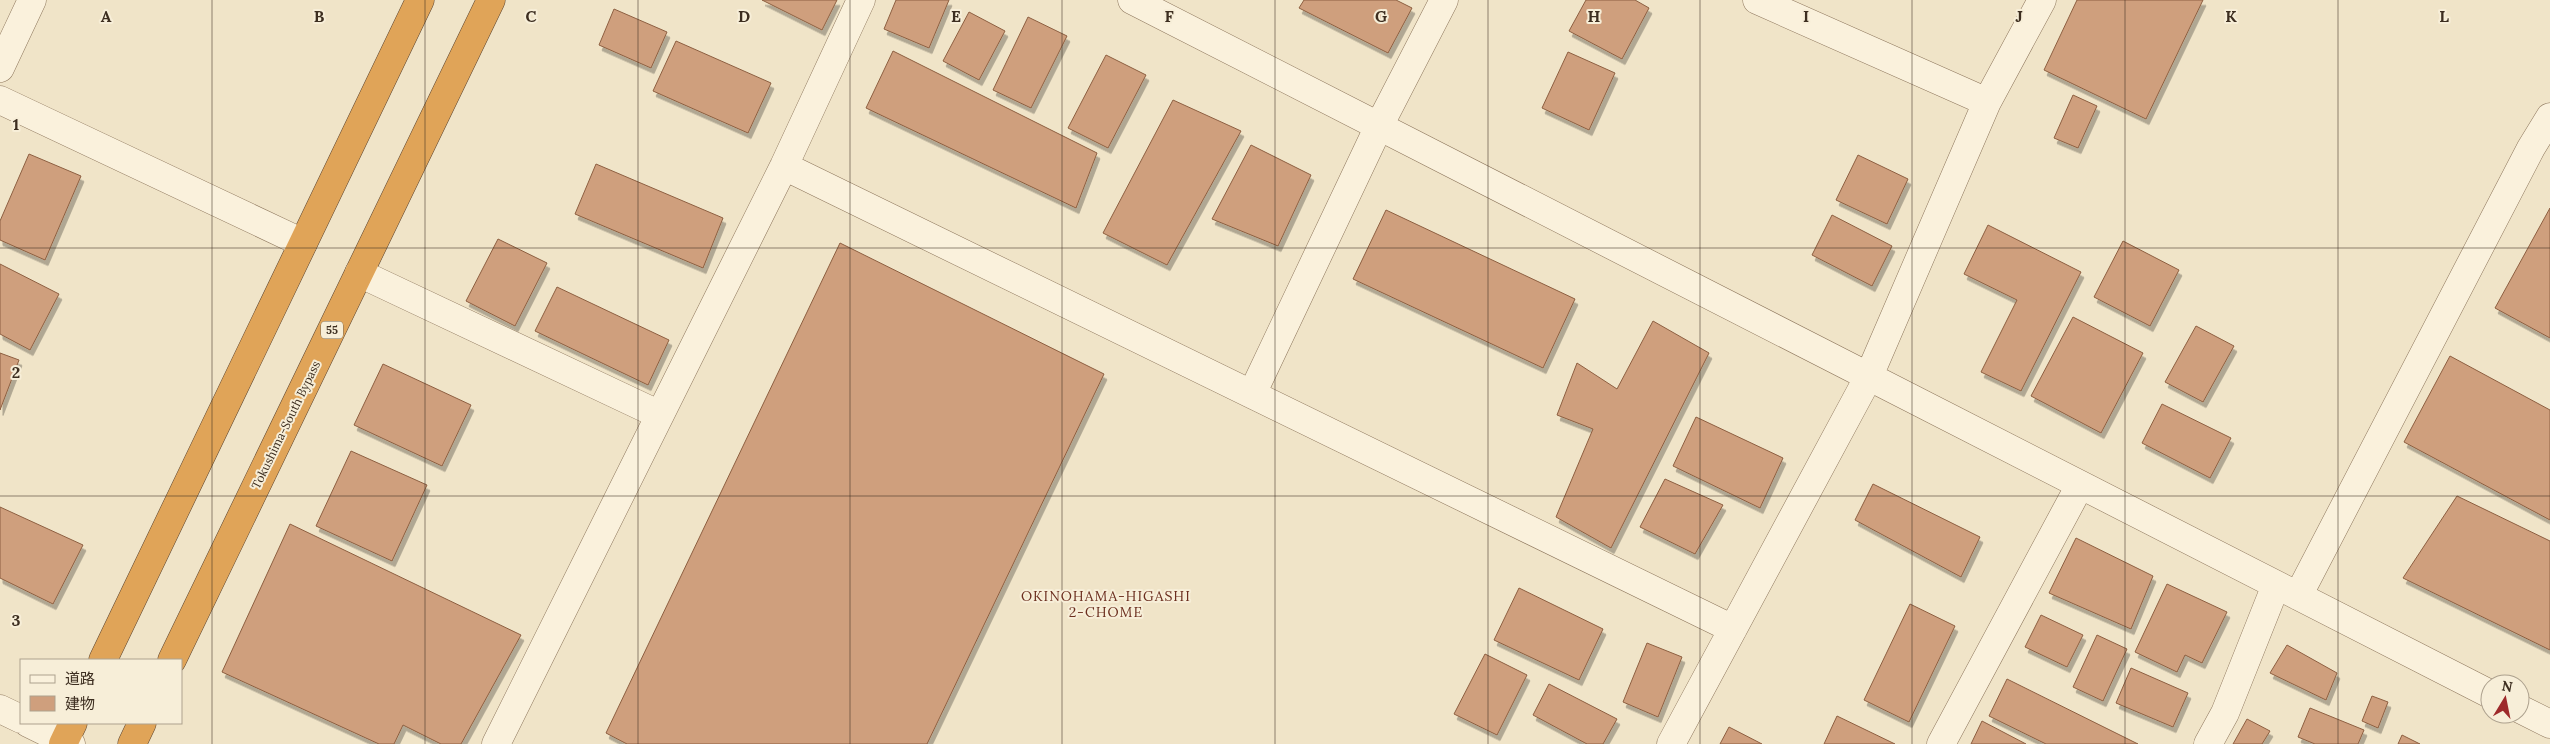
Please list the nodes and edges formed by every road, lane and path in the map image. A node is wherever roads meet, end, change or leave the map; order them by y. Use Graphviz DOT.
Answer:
graph roads {
  1 [pos="32,0"];
  2 [pos="420,0"];
  3 [pos="491,0"];
  4 [pos="861,0"];
  5 [pos="1132,0"];
  6 [pos="1444,0"];
  7 [pos="1757,0"];
  8 [pos="2042,0"];
  9 [pos="0,68"];
  10 [pos="0,100"];
  11 [pos="1987,102"];
  12 [pos="2550,117"];
  13 [pos="1379,126"];
  14 [pos="2540,154"];
  15 [pos="784,166"];
  16 [pos="303,243"];
  17 [pos="359,273"];
  18 [pos="1869,376"];
  19 [pos="1252,394"];
  20 [pos="660,415"];
  21 [pos="2080,485"];
  22 [pos="2287,591"];
  23 [pos="1733,629"];
  24 [pos="103,659"];
  25 [pos="172,659"];
  26 [pos="2480,689"];
  27 [pos="0,709"];
  28 [pos="2530,714"];
  29 [pos="20,719"];
  30 [pos="31,724"];
  31 [pos="142,724"];
  32 [pos="2550,724"];
  33 [pos="68,738"];
  34 [pos="132,744"];
  35 [pos="496,744"];
  36 [pos="1671,744"];
  37 [pos="1941,744"];
  38 [pos="2208,744"];
  1 -- 9 [label="street"];
  2 -- 16 [label="highway"];
  3 -- 17 [label="highway, Tokushima-South Bypass / 55"];
  4 -- 15 [label="street"];
  5 -- 13 [label="street"];
  6 -- 13 [label="street"];
  7 -- 11 [label="street"];
  8 -- 11 [label="street"];
  10 -- 16 [label="street"];
  11 -- 18 [label="street"];
  12 -- 14 [label="street"];
  13 -- 18 [label="street"];
  13 -- 19 [label="street"];
  14 -- 22 [label="street"];
  15 -- 19 [label="street"];
  15 -- 20 [label="street"];
  16 -- 24 [label="highway"];
  17 -- 20 [label="street"];
  17 -- 25 [label="highway, Tokushima-South Bypass / 55"];
  18 -- 21 [label="street"];
  18 -- 23 [label="street"];
  19 -- 23 [label="street"];
  20 -- 35 [label="street"];
  21 -- 22 [label="street"];
  21 -- 37 [label="street"];
  22 -- 26 [label="street"];
  22 -- 38 [label="street"];
  23 -- 36 [label="street"];
  27 -- 29 [label="street"];
  28 -- 32 [label="street"];
  30 -- 33 [label="street"];
  31 -- 34 [label="highway"];
}
